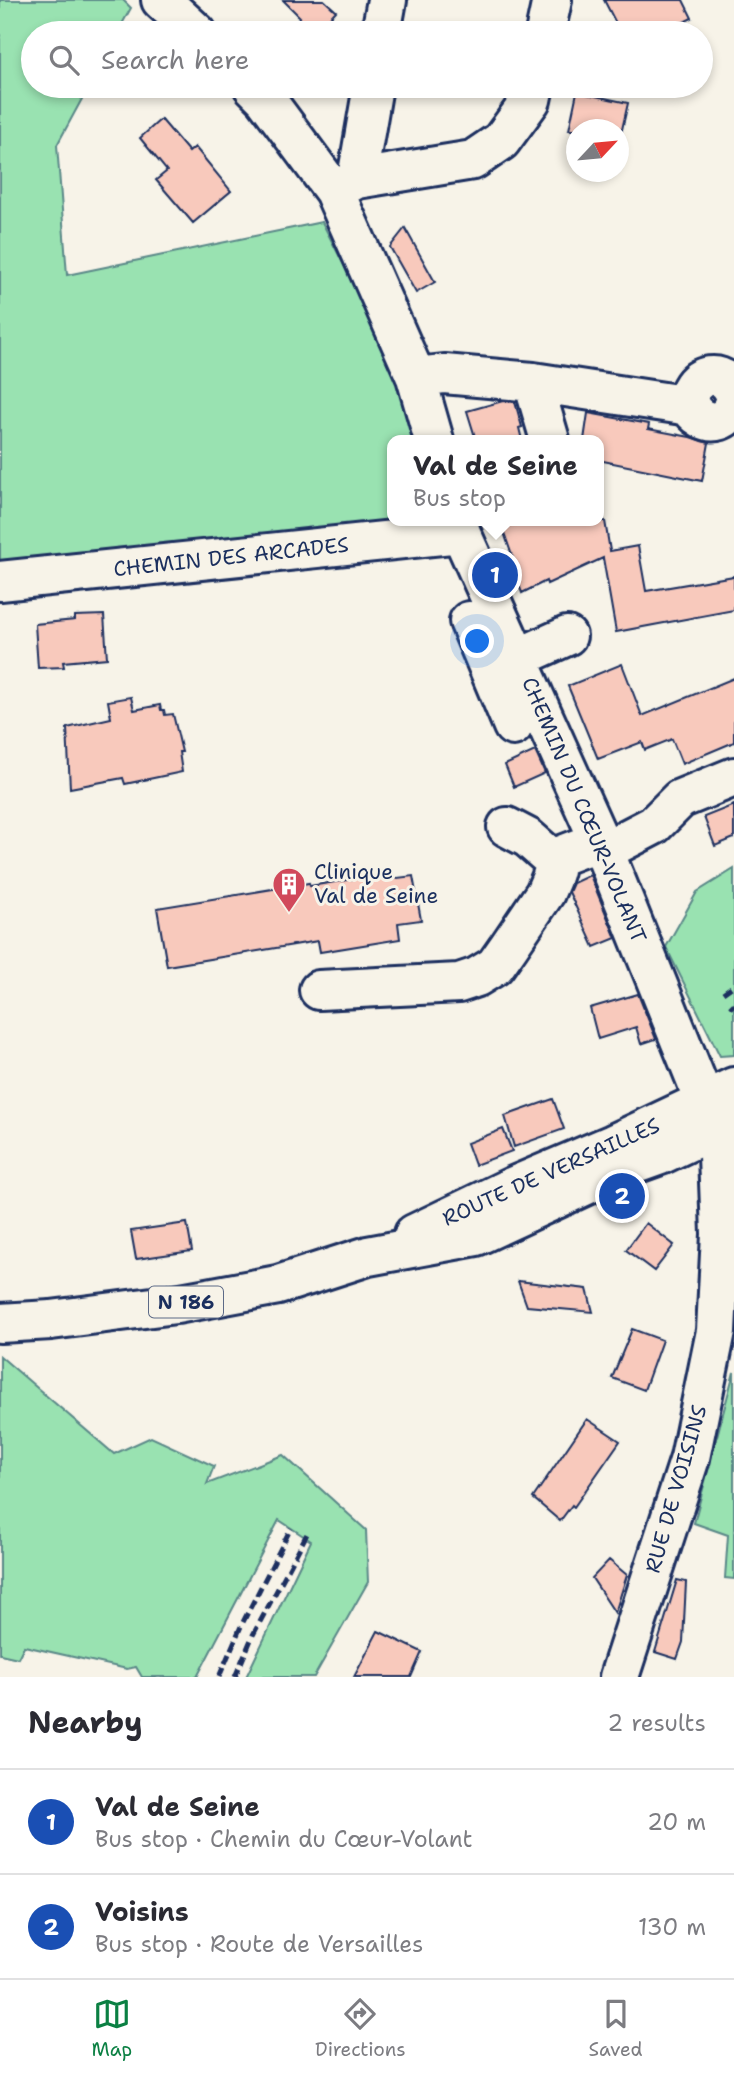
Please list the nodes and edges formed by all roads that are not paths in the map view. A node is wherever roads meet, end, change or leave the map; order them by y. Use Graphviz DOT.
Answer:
graph roads {
  1 [pos="161,0"];
  2 [pos="387,0"];
  3 [pos="552,0"];
  4 [pos="184,21"];
  5 [pos="383,21"];
  6 [pos="548,21"];
  7 [pos="266,98"];
  8 [pos="370,98"];
  9 [pos="531,98"];
  10 [pos="346,185"];
  11 [pos="416,377"];
  12 [pos="533,382"];
  13 [pos="734,392"];
  14 [pos="734,405"];
  15 [pos="690,406"];
  16 [pos="433,435"];
  17 [pos="549,435"];
  18 [pos="459,527"];
  19 [pos="0,581"];
  20 [pos="469,621"];
  21 [pos="567,636"];
  22 [pos="518,658"];
  23 [pos="513,726"];
  24 [pos="734,777"];
  25 [pos="507,827"];
  26 [pos="602,846"];
  27 [pos="552,859"];
  28 [pos="319,990"];
  29 [pos="722,1110"];
  30 [pos="0,1323"];
  31 [pos="619,1677"];
  1 -- 4 [label="street"];
  2 -- 5 [label="street"];
  3 -- 6 [label="street"];
  7 -- 10 [label="street"];
  8 -- 10 [label="street"];
  9 -- 10 [label="street"];
  10 -- 11 [label="street"];
  11 -- 12 [label="street"];
  11 -- 16 [label="street"];
  12 -- 15 [label="street"];
  12 -- 17 [label="street"];
  13 -- 15 [label="street"];
  14 -- 15 [label="street"];
  18 -- 19 [label="street, CHEMIN DES ARCADES"];
  18 -- 22 [label="street, CHEMIN DU CŒUR-VOLANT"];
  20 -- 23 [label="street"];
  21 -- 22 [label="street"];
  22 -- 26 [label="street, CHEMIN DU CŒUR-VOLANT"];
  24 -- 26 [label="street"];
  25 -- 27 [label="street"];
  26 -- 27 [label="street"];
  26 -- 29 [label="street, CHEMIN DU CŒUR-VOLANT"];
  27 -- 28 [label="street"];
  29 -- 30 [label="street, ROUTE DE VERSAILLES / N 186"];
  29 -- 31 [label="street, RUE DE VOISINS"];
}
